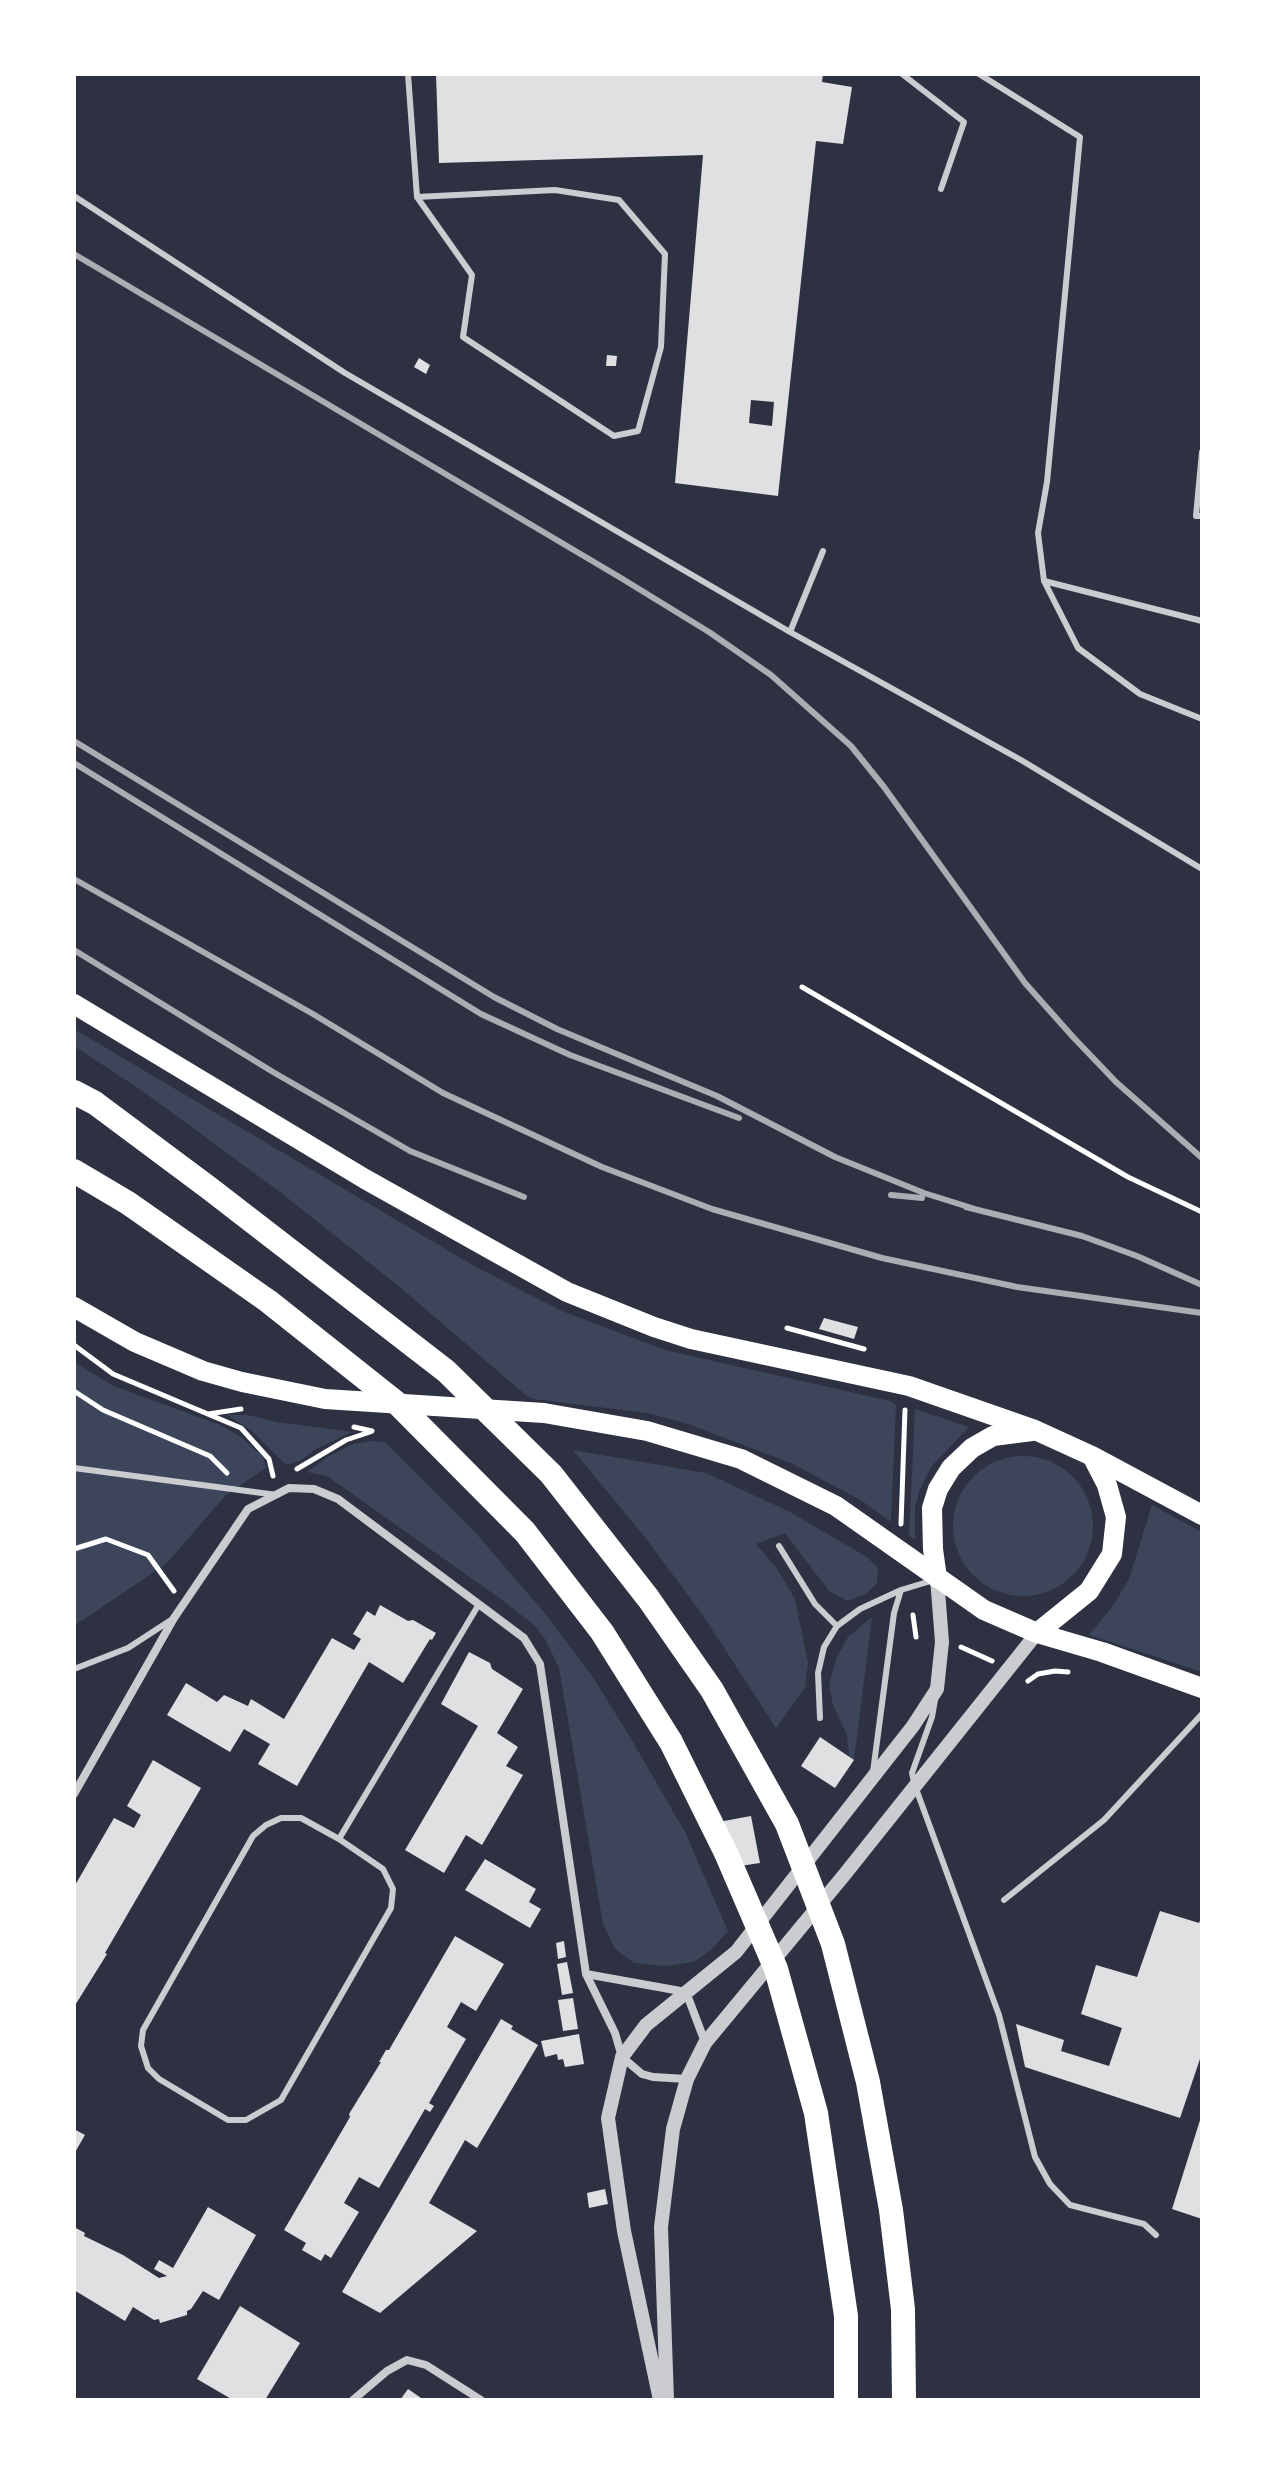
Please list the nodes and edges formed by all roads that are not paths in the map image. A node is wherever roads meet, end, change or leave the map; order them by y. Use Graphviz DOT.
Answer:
graph roads {
  1 [pos="408,74"];
  2 [pos="902,74"];
  3 [pos="979,74"];
  4 [pos="941,189"];
  5 [pos="74,196"];
  6 [pos="417,197"];
  7 [pos="1202,452"];
  8 [pos="1202,516"];
  9 [pos="823,551"];
  10 [pos="1044,581"];
  11 [pos="1202,621"];
  12 [pos="790,632"];
  13 [pos="1202,719"];
  14 [pos="1202,869"];
  15 [pos="74,1004"];
  16 [pos="74,1083"];
  17 [pos="85,1098"];
  18 [pos="74,1171"];
  19 [pos="74,1307"];
  20 [pos="1035,1430"];
  21 [pos="1092,1456"];
  22 [pos="74,1468"];
  23 [pos="277,1495"];
  24 [pos="1202,1515"];
  25 [pos="779,1546"];
  26 [pos="937,1578"];
  27 [pos="901,1590"];
  28 [pos="479,1604"];
  29 [pos="174,1618"];
  30 [pos="837,1626"];
  31 [pos="1037,1633"];
  32 [pos="74,1669"];
  33 [pos="1202,1688"];
  34 [pos="937,1689"];
  35 [pos="1202,1714"];
  36 [pos="820,1718"];
  37 [pos="872,1778"];
  38 [pos="915,1786"];
  39 [pos="74,1794"];
  40 [pos="339,1839"];
  41 [pos="1004,1900"];
  42 [pos="586,1974"];
  43 [pos="686,1992"];
  44 [pos="705,2043"];
  45 [pos="622,2057"];
  46 [pos="687,2079"];
  47 [pos="1156,2235"];
  48 [pos="353,2400"];
  49 [pos="481,2400"];
  50 [pos="660,2400"];
  51 [pos="667,2400"];
  52 [pos="846,2400"];
  53 [pos="904,2400"];
  1 -- 6 [label="lane"];
  2 -- 4 [label="lane"];
  3 -- 10 [label="lane"];
  5 -- 12 [label="lane"];
  6 -- 6 [label="lane"];
  7 -- 8 [label="lane"];
  9 -- 12 [label="lane"];
  10 -- 11 [label="lane"];
  10 -- 13 [label="lane"];
  12 -- 14 [label="lane"];
  15 -- 20 [label="main road"];
  16 -- 17 [label="main road"];
  17 -- 53 [label="highway"];
  18 -- 52 [label="highway"];
  19 -- 26 [label="main road"];
  20 -- 21 [label="main road"];
  20 -- 26 [label="main road"];
  21 -- 24 [label="main road"];
  21 -- 31 [label="main road"];
  22 -- 23 [label="lane"];
  23 -- 28 [label="street"];
  23 -- 29 [label="street"];
  25 -- 30 [label="lane"];
  26 -- 27 [label="lane"];
  26 -- 31 [label="main road"];
  26 -- 34 [label="street"];
  27 -- 30 [label="lane"];
  27 -- 37 [label="lane"];
  28 -- 40 [label="lane"];
  28 -- 42 [label="street"];
  29 -- 32 [label="lane"];
  29 -- 39 [label="street"];
  30 -- 36 [label="lane"];
  31 -- 33 [label="main road"];
  31 -- 38 [label="street"];
  34 -- 37 [label="street"];
  34 -- 38 [label="lane"];
  35 -- 41 [label="lane"];
  37 -- 43 [label="street"];
  38 -- 44 [label="street"];
  38 -- 47 [label="lane"];
  40 -- 40 [label="lane"];
  42 -- 43 [label="street"];
  42 -- 45 [label="street"];
  43 -- 44 [label="street"];
  43 -- 45 [label="street"];
  44 -- 46 [label="street"];
  45 -- 46 [label="street"];
  45 -- 50 [label="street"];
  46 -- 51 [label="street"];
  48 -- 49 [label="street"];
}
